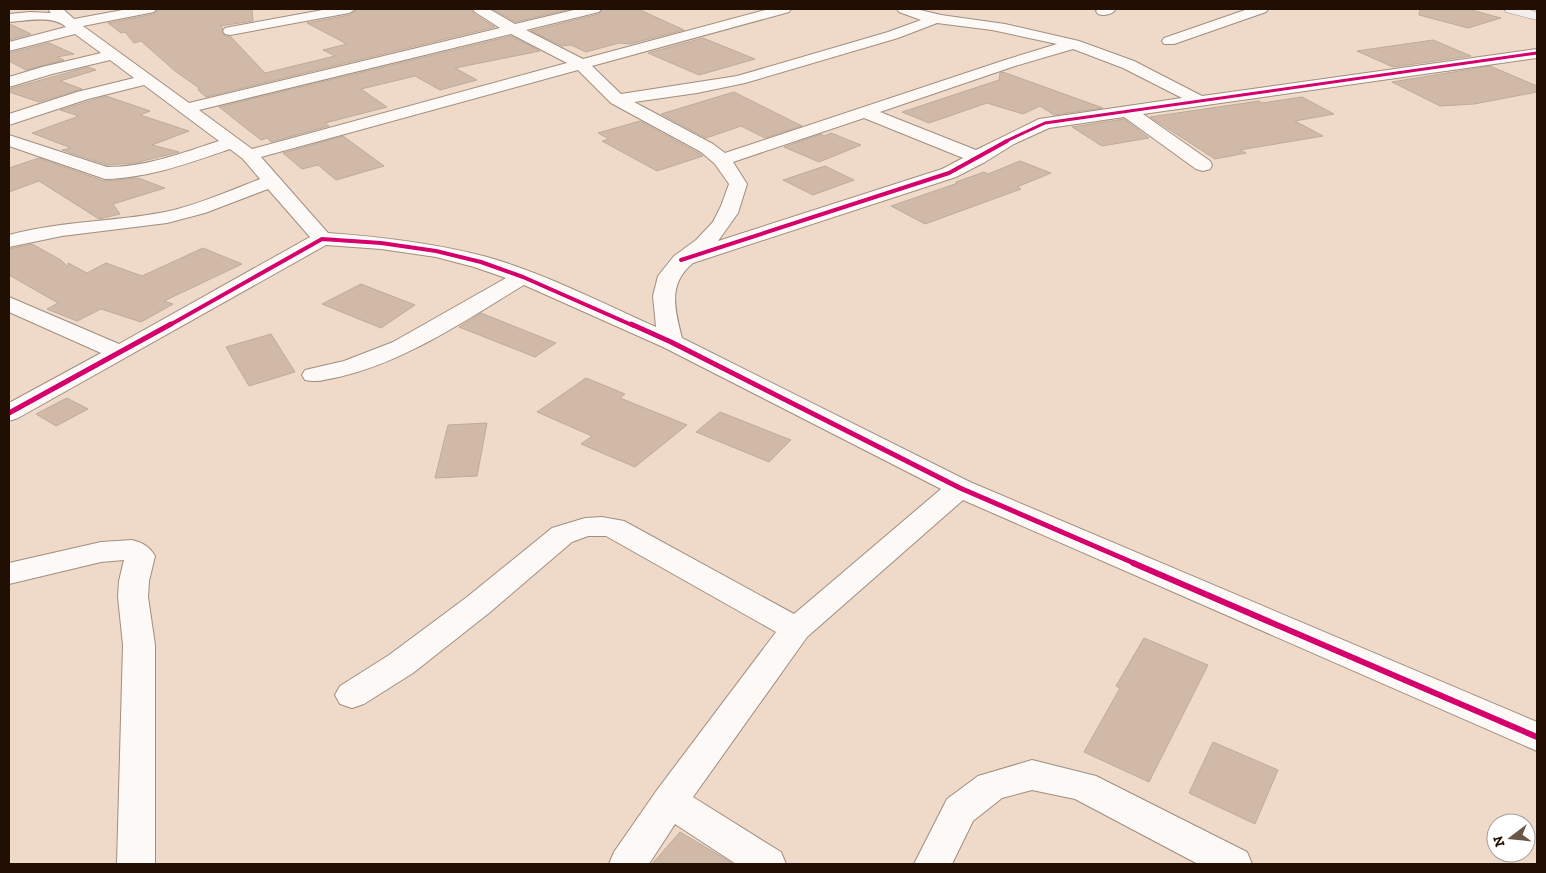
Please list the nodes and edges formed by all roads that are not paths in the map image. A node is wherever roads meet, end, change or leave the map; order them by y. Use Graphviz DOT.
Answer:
graph roads {
  1 [pos="39,9"];
  2 [pos="149,9"];
  3 [pos="349,9"];
  4 [pos="480,9"];
  5 [pos="594,9"];
  6 [pos="784,9"];
  7 [pos="904,9"];
  8 [pos="1261,9"];
  9 [pos="1511,9"];
  10 [pos="1537,16"];
  11 [pos="9,18"];
  12 [pos="936,19"];
  13 [pos="67,20"];
  14 [pos="511,28"];
  15 [pos="230,31"];
  16 [pos="1169,41"];
  17 [pos="1074,44"];
  18 [pos="9,47"];
  19 [pos="1537,53"];
  20 [pos="113,55"];
  21 [pos="582,65"];
  22 [pos="146,80"];
  23 [pos="9,82"];
  24 [pos="617,99"];
  25 [pos="1197,100"];
  26 [pos="185,109"];
  27 [pos="1128,111"];
  28 [pos="865,112"];
  29 [pos="9,120"];
  30 [pos="231,143"];
  31 [pos="14,146"];
  32 [pos="249,156"];
  33 [pos="979,158"];
  34 [pos="722,160"];
  35 [pos="1203,165"];
  36 [pos="271,181"];
  37 [pos="322,239"];
  38 [pos="9,241"];
  39 [pos="681,260"];
  40 [pos="523,277"];
  41 [pos="9,304"];
  42 [pos="671,342"];
  43 [pos="120,354"];
  44 [pos="314,375"];
  45 [pos="9,412"];
  46 [pos="960,488"];
  47 [pos="9,574"];
  48 [pos="796,628"];
  49 [pos="352,695"];
  50 [pos="1537,737"];
  51 [pos="670,801"];
  52 [pos="136,864"];
  53 [pos="628,864"];
  54 [pos="767,864"];
  55 [pos="933,864"];
  56 [pos="1234,864"];
  1 -- 13 [label="street"];
  2 -- 13 [label="street"];
  3 -- 15 [label="street"];
  4 -- 14 [label="street"];
  5 -- 14 [label="street"];
  6 -- 21 [label="street"];
  7 -- 12 [label="street"];
  8 -- 16 [label="street"];
  9 -- 10 [label="street"];
  11 -- 13 [label="street"];
  12 -- 17 [label="street"];
  12 -- 24 [label="street"];
  13 -- 18 [label="street"];
  13 -- 20 [label="street"];
  14 -- 21 [label="street"];
  14 -- 26 [label="street"];
  17 -- 25 [label="street"];
  17 -- 28 [label="street"];
  19 -- 25 [label="street"];
  20 -- 22 [label="street"];
  20 -- 23 [label="street"];
  21 -- 24 [label="street"];
  21 -- 32 [label="street"];
  22 -- 26 [label="street"];
  22 -- 29 [label="street"];
  24 -- 34 [label="street"];
  25 -- 27 [label="street"];
  26 -- 30 [label="street"];
  27 -- 33 [label="street"];
  27 -- 35 [label="street"];
  28 -- 33 [label="street"];
  28 -- 34 [label="street"];
  30 -- 31 [label="street"];
  30 -- 32 [label="street"];
  32 -- 36 [label="street"];
  33 -- 39 [label="street"];
  34 -- 39 [label="street"];
  36 -- 37 [label="street"];
  36 -- 38 [label="street"];
  37 -- 40 [label="street"];
  37 -- 43 [label="street"];
  39 -- 42 [label="street"];
  40 -- 42 [label="street"];
  40 -- 44 [label="street"];
  41 -- 43 [label="street"];
  42 -- 46 [label="street"];
  43 -- 45 [label="street"];
  46 -- 48 [label="street"];
  46 -- 50 [label="street"];
  47 -- 52 [label="street"];
  48 -- 49 [label="street"];
  48 -- 51 [label="street"];
  51 -- 53 [label="street"];
  51 -- 54 [label="street"];
  55 -- 56 [label="street"];
}
